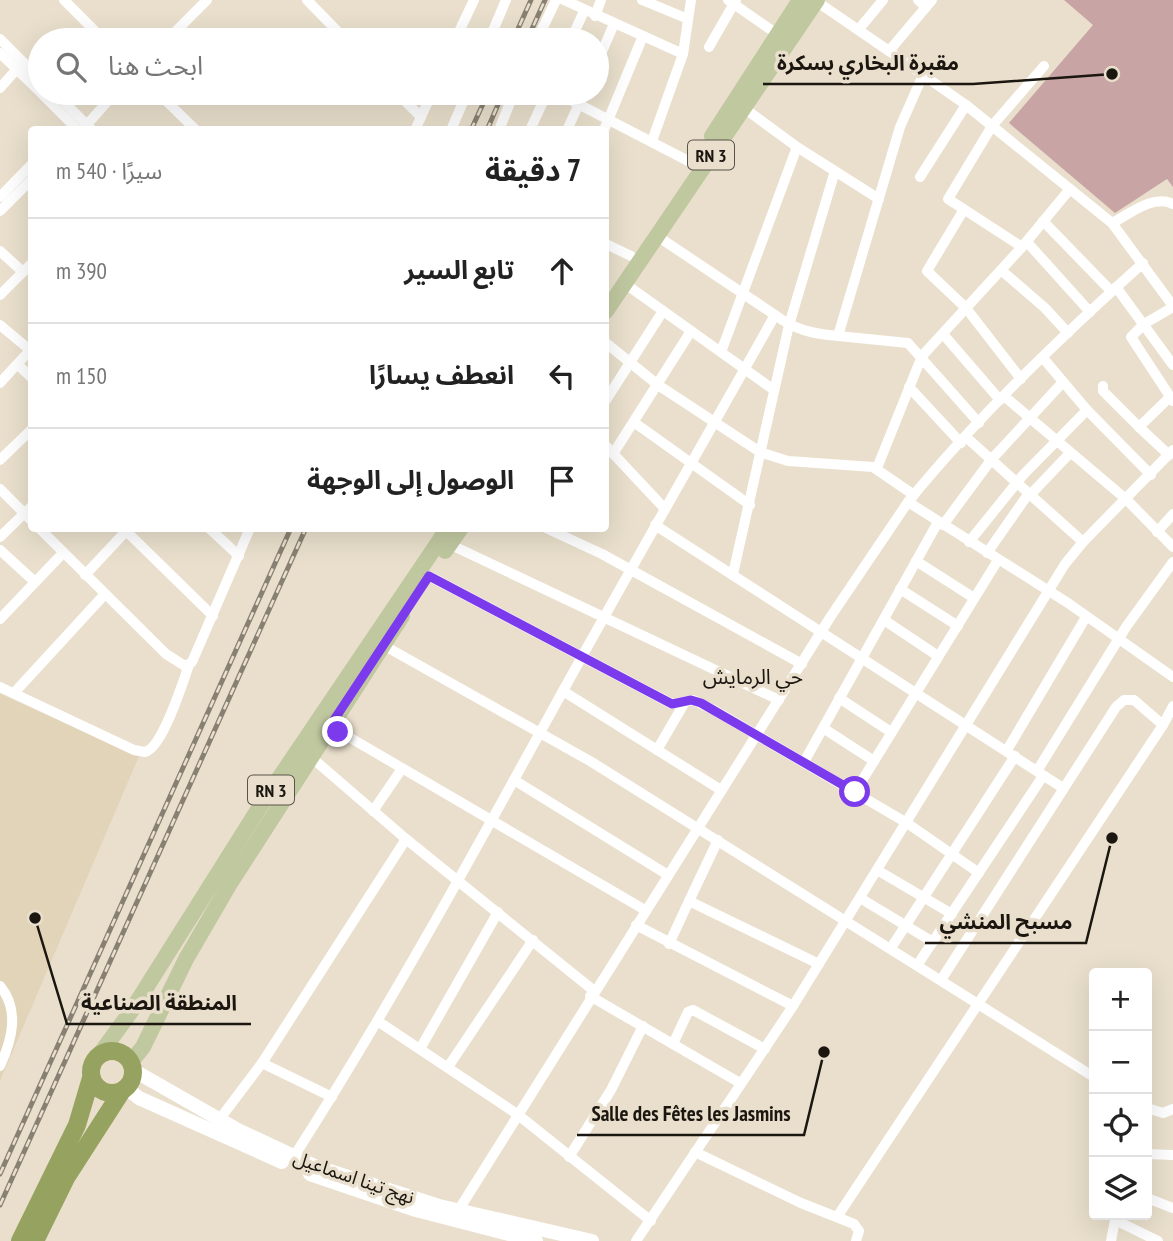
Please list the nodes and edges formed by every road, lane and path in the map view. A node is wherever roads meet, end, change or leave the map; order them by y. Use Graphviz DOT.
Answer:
graph roads {
  1 [pos="64,0"];
  2 [pos="207,0"];
  3 [pos="307,0"];
  4 [pos="474,0"];
  5 [pos="506,0"];
  6 [pos="556,0"];
  7 [pos="564,0"];
  8 [pos="601,0"];
  9 [pos="691,0"];
  10 [pos="800,0"];
  11 [pos="817,0"];
  12 [pos="883,0"];
  13 [pos="646,1"];
  14 [pos="733,1"];
  15 [pos="925,2"];
  16 [pos="584,11"];
  17 [pos="595,16"];
  18 [pos="688,19"];
  19 [pos="614,24"];
  20 [pos="92,28"];
  21 [pos="179,28"];
  22 [pos="334,28"];
  23 [pos="461,28"];
  24 [pos="494,28"];
  25 [pos="543,28"];
  26 [pos="576,28"];
  27 [pos="859,29"];
  28 [pos="777,34"];
  29 [pos="609,35"];
  30 [pos="643,36"];
  31 [pos="0,39"];
  32 [pos="709,47"];
  33 [pos="888,51"];
  34 [pos="0,54"];
  35 [pos="683,54"];
  36 [pos="1044,66"];
  37 [pos="28,67"];
  38 [pos="17,69"];
  39 [pos="923,75"];
  40 [pos="28,80"];
  41 [pos="0,88"];
  42 [pos="55,105"];
  43 [pos="65,105"];
  44 [pos="102,105"];
  45 [pos="170,105"];
  46 [pos="409,105"];
  47 [pos="426,105"];
  48 [pos="462,105"];
  49 [pos="509,105"];
  50 [pos="541,105"];
  51 [pos="578,105"];
  52 [pos="965,106"];
  53 [pos="744,108"];
  54 [pos="421,117"];
  55 [pos="81,125"];
  56 [pos="606,125"];
  57 [pos="192,126"];
  58 [pos="417,126"];
  59 [pos="454,126"];
  60 [pos="501,126"];
  61 [pos="532,126"];
  62 [pos="569,126"];
  63 [pos="609,126"];
  64 [pos="992,127"];
  65 [pos="653,141"];
  66 [pos="797,147"];
  67 [pos="695,164"];
  68 [pos="28,168"];
  69 [pos="835,171"];
  70 [pos="920,177"];
  71 [pos="28,183"];
  72 [pos="1070,189"];
  73 [pos="0,197"];
  74 [pos="879,199"];
  75 [pos="1173,204"];
  76 [pos="0,211"];
  77 [pos="964,211"];
  78 [pos="1043,221"];
  79 [pos="1112,223"];
  80 [pos="657,236"];
  81 [pos="609,245"];
  82 [pos="1024,245"];
  83 [pos="0,251"];
  84 [pos="631,256"];
  85 [pos="1143,262"];
  86 [pos="28,267"];
  87 [pos="1001,270"];
  88 [pos="23,272"];
  89 [pos="624,283"];
  90 [pos="609,288"];
  91 [pos="1113,288"];
  92 [pos="742,292"];
  93 [pos="0,295"];
  94 [pos="609,306"];
  95 [pos="1173,307"];
  96 [pos="966,308"];
  97 [pos="663,311"];
  98 [pos="1090,312"];
  99 [pos="775,315"];
  100 [pos="1143,324"];
  101 [pos="0,325"];
  102 [pos="789,325"];
  103 [pos="691,331"];
  104 [pos="1068,333"];
  105 [pos="943,334"];
  106 [pos="838,336"];
  107 [pos="609,346"];
  108 [pos="28,347"];
  109 [pos="720,352"];
  110 [pos="28,353"];
  111 [pos="922,356"];
  112 [pos="1043,358"];
  113 [pos="630,363"];
  114 [pos="18,365"];
  115 [pos="1173,365"];
  116 [pos="744,370"];
  117 [pos="28,374"];
  118 [pos="1021,379"];
  119 [pos="1063,382"];
  120 [pos="0,383"];
  121 [pos="658,385"];
  122 [pos="1102,386"];
  123 [pos="909,387"];
  124 [pos="774,390"];
  125 [pos="609,395"];
  126 [pos="1002,398"];
  127 [pos="1172,399"];
  128 [pos="1087,410"];
  129 [pos="1030,419"];
  130 [pos="716,422"];
  131 [pos="635,423"];
  132 [pos="979,423"];
  133 [pos="1139,428"];
  134 [pos="28,433"];
  135 [pos="964,440"];
  136 [pos="1055,440"];
  137 [pos="609,450"];
  138 [pos="760,452"];
  139 [pos="1070,453"];
  140 [pos="1171,453"];
  141 [pos="0,460"];
  142 [pos="991,460"];
  143 [pos="692,465"];
  144 [pos="877,468"];
  145 [pos="1152,475"];
  146 [pos="1017,482"];
  147 [pos="0,489"];
  148 [pos="1030,494"];
  149 [pos="911,499"];
  150 [pos="1126,500"];
  151 [pos="750,505"];
  152 [pos="27,509"];
  153 [pos="665,509"];
  154 [pos="1173,514"];
  155 [pos="940,523"];
  156 [pos="655,525"];
  157 [pos="43,532"];
  158 [pos="123,532"];
  159 [pos="129,532"];
  160 [pos="213,532"];
  161 [pos="248,532"];
  162 [pos="554,532"];
  163 [pos="1157,532"];
  164 [pos="449,536"];
  165 [pos="0,537"];
  166 [pos="969,542"];
  167 [pos="1083,542"];
  168 [pos="1173,547"];
  169 [pos="0,550"];
  170 [pos="63,553"];
  171 [pos="987,553"];
  172 [pos="239,556"];
  173 [pos="998,560"];
  174 [pos="916,561"];
  175 [pos="1173,562"];
  176 [pos="630,569"];
  177 [pos="733,574"];
  178 [pos="85,575"];
  179 [pos="429,576"];
  180 [pos="35,583"];
  181 [pos="900,589"];
  182 [pos="1048,592"];
  183 [pos="104,594"];
  184 [pos="974,598"];
  185 [pos="213,616"];
  186 [pos="1086,617"];
  187 [pos="0,619"];
  188 [pos="604,620"];
  189 [pos="884,620"];
  190 [pos="958,626"];
  191 [pos="823,631"];
  192 [pos="1117,640"];
  193 [pos="383,645"];
  194 [pos="583,656"];
  195 [pos="938,656"];
  196 [pos="863,657"];
  197 [pos="802,664"];
  198 [pos="189,665"];
  199 [pos="1173,677"];
  200 [pos="0,687"];
  201 [pos="563,691"];
  202 [pos="14,693"];
  203 [pos="916,693"];
  204 [pos="839,698"];
  205 [pos="779,700"];
  206 [pos="685,702"];
  207 [pos="1173,706"];
  208 [pos="967,724"];
  209 [pos="1163,725"];
  210 [pos="330,726"];
  211 [pos="823,728"];
  212 [pos="891,732"];
  213 [pos="541,733"];
  214 [pos="757,735"];
  215 [pos="657,750"];
  216 [pos="1011,753"];
  217 [pos="311,757"];
  218 [pos="874,761"];
  219 [pos="804,762"];
  220 [pos="401,770"];
  221 [pos="1040,773"];
  222 [pos="514,780"];
  223 [pos="1063,788"];
  224 [pos="721,790"];
  225 [pos="855,792"];
  226 [pos="373,811"];
  227 [pos="491,821"];
  228 [pos="907,823"];
  229 [pos="698,827"];
  230 [pos="406,839"];
  231 [pos="718,840"];
  232 [pos="950,853"];
  233 [pos="877,870"];
  234 [pos="979,873"];
  235 [pos="668,875"];
  236 [pos="458,880"];
  237 [pos="923,896"];
  238 [pos="860,898"];
  239 [pos="689,901"];
  240 [pos="645,910"];
  241 [pos="498,912"];
  242 [pos="952,914"];
  243 [pos="844,921"];
  244 [pos="636,925"];
  245 [pos="906,925"];
  246 [pos="533,940"];
  247 [pos="933,942"];
  248 [pos="669,944"];
  249 [pos="891,948"];
  250 [pos="819,964"];
  251 [pos="918,964"];
  252 [pos="941,980"];
  253 [pos="0,986"];
  254 [pos="592,993"];
  255 [pos="978,1004"];
  256 [pos="793,1006"];
  257 [pos="379,1022"];
  258 [pos="643,1026"];
  259 [pos="673,1044"];
  260 [pos="420,1049"];
  261 [pos="765,1049"];
  262 [pos="100,1054"];
  263 [pos="262,1063"];
  264 [pos="0,1066"];
  265 [pos="132,1066"];
  266 [pos="449,1068"];
  267 [pos="1089,1074"];
  268 [pos="91,1078"];
  269 [pos="740,1083"];
  270 [pos="124,1090"];
  271 [pos="331,1097"];
  272 [pos="1152,1109"];
  273 [pos="1171,1113"];
  274 [pos="517,1114"];
  275 [pos="219,1120"];
  276 [pos="695,1152"];
  277 [pos="1152,1154"];
  278 [pos="1173,1155"];
  279 [pos="569,1157"];
  280 [pos="293,1158"];
  281 [pos="1152,1200"];
  282 [pos="1173,1208"];
  283 [pos="458,1211"];
  284 [pos="837,1217"];
  285 [pos="1115,1220"];
  286 [pos="1121,1220"];
  287 [pos="651,1221"];
  288 [pos="20,1241"];
  289 [pos="35,1241"];
  290 [pos="536,1241"];
  291 [pos="592,1241"];
  292 [pos="636,1241"];
  293 [pos="856,1241"];
  294 [pos="1111,1241"];
  295 [pos="1158,1241"];
  1 -- 20 [label="street"];
  2 -- 21 [label="street"];
  3 -- 22 [label="street"];
  4 -- 23 [label="street"];
  5 -- 24 [label="street"];
  6 -- 25 [label="street"];
  7 -- 16 [label="street"];
  8 -- 17 [label="street"];
  9 -- 18 [label="street"];
  10 -- 28 [label="main road, RN 3"];
  11 -- 27 [label="street"];
  11 -- 53 [label="main road, RN 3"];
  12 -- 27 [label="street"];
  13 -- 18 [label="street"];
  14 -- 28 [label="street"];
  14 -- 32 [label="street"];
  15 -- 33 [label="street"];
  16 -- 17 [label="street"];
  16 -- 26 [label="street"];
  17 -- 19 [label="street"];
  18 -- 35 [label="street"];
  19 -- 29 [label="street"];
  19 -- 30 [label="street"];
  27 -- 33 [label="street"];
  28 -- 67 [label="main road, RN 3"];
  30 -- 35 [label="street"];
  30 -- 56 [label="street"];
  31 -- 37 [label="street"];
  33 -- 39 [label="street"];
  34 -- 38 [label="street"];
  35 -- 65 [label="street"];
  36 -- 64 [label="street"];
  38 -- 40 [label="street"];
  38 -- 41 [label="street"];
  39 -- 52 [label="street"];
  39 -- 74 [label="street"];
  42 -- 55 [label="street"];
  43 -- 55 [label="street"];
  44 -- 55 [label="street"];
  45 -- 57 [label="street"];
  46 -- 54 [label="street"];
  47 -- 54 [label="street"];
  48 -- 59 [label="street"];
  49 -- 60 [label="street"];
  50 -- 61 [label="street"];
  51 -- 56 [label="street"];
  51 -- 62 [label="street"];
  52 -- 64 [label="street"];
  52 -- 70 [label="street"];
  53 -- 66 [label="street"];
  53 -- 80 [label="main road, RN 3"];
  54 -- 58 [label="street"];
  63 -- 65 [label="street"];
  64 -- 72 [label="street"];
  64 -- 77 [label="street"];
  65 -- 67 [label="street"];
  66 -- 69 [label="street"];
  66 -- 92 [label="street"];
  67 -- 84 [label="main road, RN 3"];
  68 -- 73 [label="street"];
  69 -- 74 [label="street"];
  69 -- 102 [label="street"];
  71 -- 76 [label="street"];
  72 -- 78 [label="street"];
  72 -- 79 [label="street"];
  74 -- 106 [label="street"];
  75 -- 79 [label="street"];
  77 -- 82 [label="street"];
  77 -- 96 [label="street"];
  78 -- 82 [label="street"];
  78 -- 91 [label="street"];
  79 -- 85 [label="street"];
  80 -- 89 [label="main road, RN 3"];
  80 -- 92 [label="street"];
  81 -- 84 [label="street"];
  82 -- 87 [label="street"];
  82 -- 98 [label="street"];
  83 -- 88 [label="street"];
  84 -- 90 [label="main road, RN 3"];
  85 -- 91 [label="street"];
  85 -- 95 [label="street"];
  86 -- 88 [label="street"];
  87 -- 96 [label="street"];
  87 -- 104 [label="street"];
  88 -- 93 [label="street"];
  89 -- 94 [label="main road, RN 3"];
  89 -- 97 [label="street"];
  91 -- 98 [label="street"];
  91 -- 100 [label="street"];
  92 -- 99 [label="street"];
  92 -- 109 [label="street"];
  95 -- 100 [label="street"];
  96 -- 105 [label="street"];
  96 -- 118 [label="street"];
  97 -- 103 [label="street"];
  97 -- 113 [label="street"];
  98 -- 104 [label="street"];
  99 -- 102 [label="street"];
  99 -- 116 [label="street"];
  100 -- 115 [label="street"];
  100 -- 127 [label="street"];
  101 -- 108 [label="street"];
  102 -- 106 [label="street"];
  102 -- 124 [label="street"];
  103 -- 109 [label="street"];
  103 -- 121 [label="street"];
  104 -- 112 [label="street"];
  105 -- 111 [label="street"];
  105 -- 126 [label="street"];
  106 -- 111 [label="street"];
  107 -- 113 [label="street"];
  109 -- 116 [label="street"];
  110 -- 114 [label="street"];
  111 -- 123 [label="street"];
  111 -- 132 [label="street"];
  112 -- 118 [label="street"];
  112 -- 119 [label="street"];
  113 -- 121 [label="street"];
  113 -- 125 [label="street"];
  114 -- 117 [label="street"];
  114 -- 120 [label="street"];
  116 -- 124 [label="street"];
  116 -- 130 [label="street"];
  118 -- 126 [label="street"];
  119 -- 128 [label="street"];
  119 -- 129 [label="street"];
  121 -- 130 [label="street"];
  121 -- 131 [label="street"];
  122 -- 133 [label="street"];
  123 -- 135 [label="street"];
  123 -- 144 [label="street"];
  124 -- 138 [label="street"];
  126 -- 129 [label="street"];
  126 -- 132 [label="street"];
  127 -- 133 [label="street"];
  128 -- 136 [label="street"];
  128 -- 145 [label="street"];
  129 -- 136 [label="street"];
  129 -- 142 [label="street"];
  130 -- 138 [label="street"];
  130 -- 143 [label="street"];
  131 -- 137 [label="street"];
  131 -- 143 [label="street"];
  132 -- 135 [label="street"];
  133 -- 140 [label="street"];
  134 -- 141 [label="street"];
  135 -- 142 [label="street"];
  135 -- 149 [label="street"];
  136 -- 139 [label="street"];
  136 -- 146 [label="street"];
  137 -- 153 [label="street"];
  138 -- 144 [label="street"];
  138 -- 151 [label="street"];
  139 -- 148 [label="street"];
  139 -- 150 [label="street"];
  140 -- 145 [label="street"];
  142 -- 146 [label="street"];
  142 -- 155 [label="street"];
  143 -- 151 [label="street"];
  143 -- 153 [label="street"];
  144 -- 149 [label="street"];
  145 -- 150 [label="street"];
  146 -- 148 [label="street"];
  146 -- 166 [label="street"];
  147 -- 152 [label="street"];
  148 -- 167 [label="street"];
  148 -- 171 [label="street"];
  149 -- 155 [label="street"];
  149 -- 191 [label="street"];
  150 -- 163 [label="street"];
  150 -- 167 [label="street"];
  151 -- 177 [label="street"];
  152 -- 165 [label="street"];
  153 -- 156 [label="street"];
  154 -- 163 [label="street"];
  155 -- 166 [label="street"];
  155 -- 174 [label="street"];
  156 -- 176 [label="street"];
  156 -- 177 [label="street"];
  157 -- 170 [label="street"];
  158 -- 178 [label="street"];
  159 -- 185 [label="street"];
  160 -- 172 [label="street"];
  161 -- 172 [label="street"];
  162 -- 176 [label="street"];
  163 -- 168 [label="street"];
  164 -- 179 [label="main road, RN 3"];
  164 -- 188 [label="street"];
  164 -- 262 [label="main road, RN 3"];
  166 -- 171 [label="street"];
  167 -- 182 [label="street"];
  169 -- 180 [label="street"];
  170 -- 178 [label="street"];
  170 -- 180 [label="street"];
  171 -- 173 [label="street"];
  172 -- 185 [label="street"];
  173 -- 182 [label="street"];
  173 -- 184 [label="street"];
  174 -- 181 [label="street"];
  174 -- 184 [label="street"];
  175 -- 192 [label="street"];
  176 -- 188 [label="street"];
  176 -- 197 [label="street"];
  177 -- 191 [label="street"];
  178 -- 183 [label="street"];
  179 -- 193 [label="main road, RN 3"];
  179 -- 194 [label="street"];
  180 -- 187 [label="street"];
  181 -- 189 [label="street"];
  181 -- 190 [label="street"];
  182 -- 186 [label="street"];
  182 -- 208 [label="street"];
  183 -- 198 [label="street"];
  183 -- 202 [label="street"];
  184 -- 190 [label="street"];
  185 -- 198 [label="street"];
  186 -- 192 [label="street"];
  186 -- 216 [label="street"];
  188 -- 194 [label="street"];
  188 -- 205 [label="street"];
  189 -- 195 [label="street"];
  189 -- 196 [label="street"];
  190 -- 195 [label="street"];
  191 -- 196 [label="street"];
  191 -- 197 [label="street"];
  192 -- 199 [label="street"];
  192 -- 221 [label="street"];
  193 -- 210 [label="main road, RN 3"];
  193 -- 213 [label="street"];
  194 -- 201 [label="street"];
  194 -- 206 [label="street"];
  195 -- 203 [label="street"];
  196 -- 203 [label="street"];
  196 -- 204 [label="street"];
  197 -- 205 [label="street"];
  198 -- 202 [label="street"];
  200 -- 202 [label="street"];
  201 -- 213 [label="street"];
  201 -- 215 [label="street"];
  203 -- 208 [label="street"];
  203 -- 212 [label="street"];
  204 -- 211 [label="street"];
  204 -- 212 [label="street"];
  205 -- 214 [label="street"];
  206 -- 214 [label="street"];
  206 -- 215 [label="street"];
  207 -- 209 [label="street"];
  208 -- 216 [label="street"];
  208 -- 228 [label="street"];
  209 -- 223 [label="street"];
  209 -- 255 [label="street"];
  210 -- 217 [label="main road, RN 3"];
  210 -- 220 [label="street"];
  211 -- 218 [label="street"];
  211 -- 219 [label="street"];
  212 -- 218 [label="street"];
  213 -- 222 [label="street"];
  213 -- 229 [label="street"];
  214 -- 219 [label="street"];
  214 -- 224 [label="street"];
  215 -- 224 [label="street"];
  216 -- 221 [label="street"];
  216 -- 232 [label="street"];
  217 -- 226 [label="street"];
  217 -- 265 [label="main road, RN 3"];
  218 -- 225 [label="street"];
  219 -- 225 [label="street"];
  220 -- 226 [label="street"];
  220 -- 227 [label="street"];
  221 -- 223 [label="street"];
  221 -- 234 [label="street"];
  222 -- 227 [label="street"];
  222 -- 235 [label="street"];
  223 -- 252 [label="street"];
  224 -- 229 [label="street"];
  225 -- 228 [label="street"];
  226 -- 230 [label="street"];
  227 -- 236 [label="street"];
  227 -- 240 [label="street"];
  228 -- 232 [label="street"];
  228 -- 233 [label="street"];
  229 -- 231 [label="street"];
  229 -- 235 [label="street"];
  230 -- 236 [label="street"];
  230 -- 263 [label="street"];
  231 -- 239 [label="street"];
  231 -- 243 [label="street"];
  232 -- 234 [label="street"];
  232 -- 237 [label="street"];
  233 -- 237 [label="street"];
  233 -- 238 [label="street"];
  234 -- 242 [label="street"];
  235 -- 240 [label="street"];
  236 -- 241 [label="street"];
  236 -- 257 [label="street"];
  237 -- 242 [label="street"];
  237 -- 245 [label="street"];
  238 -- 243 [label="street"];
  238 -- 245 [label="street"];
  239 -- 248 [label="street"];
  239 -- 250 [label="street"];
  240 -- 244 [label="street"];
  241 -- 246 [label="street"];
  241 -- 260 [label="street"];
  242 -- 247 [label="street"];
  243 -- 249 [label="street"];
  243 -- 250 [label="street"];
  244 -- 248 [label="street"];
  244 -- 254 [label="street"];
  245 -- 247 [label="street"];
  245 -- 249 [label="street"];
  246 -- 254 [label="street"];
  246 -- 266 [label="street"];
  247 -- 251 [label="street"];
  248 -- 256 [label="street"];
  249 -- 251 [label="street"];
  250 -- 256 [label="street"];
  251 -- 252 [label="street"];
  252 -- 255 [label="street"];
  253 -- 264 [label="street"];
  254 -- 258 [label="street"];
  254 -- 274 [label="street"];
  255 -- 267 [label="street"];
  255 -- 284 [label="street"];
  256 -- 261 [label="street"];
  257 -- 260 [label="street"];
  257 -- 271 [label="street"];
  258 -- 259 [label="street"];
  258 -- 279 [label="street"];
  259 -- 261 [label="street"];
  259 -- 269 [label="street"];
  260 -- 266 [label="street"];
  261 -- 269 [label="street"];
  262 -- 265 [label="highway"];
  262 -- 268 [label="highway"];
  263 -- 271 [label="street"];
  263 -- 275 [label="street"];
  265 -- 270 [label="highway"];
  265 -- 275 [label="main road, نهج تينا اسماعيل"];
  266 -- 274 [label="street"];
  268 -- 270 [label="highway"];
  268 -- 288 [label="highway"];
  269 -- 276 [label="street"];
  270 -- 289 [label="highway"];
  270 -- 290 [label="main road, نهج تينا اسماعيل"];
  271 -- 280 [label="street"];
  272 -- 273 [label="street"];
  274 -- 279 [label="street"];
  274 -- 283 [label="street"];
  275 -- 280 [label="main road, نهج تينا اسماعيل"];
  276 -- 284 [label="street"];
  276 -- 287 [label="street"];
  277 -- 278 [label="street"];
  279 -- 287 [label="street"];
  280 -- 283 [label="main road, نهج تينا اسماعيل"];
  281 -- 282 [label="street"];
  283 -- 291 [label="main road, نهج تينا اسماعيل"];
  284 -- 293 [label="street"];
  285 -- 294 [label="street"];
  286 -- 295 [label="street"];
  287 -- 292 [label="street"];
}
